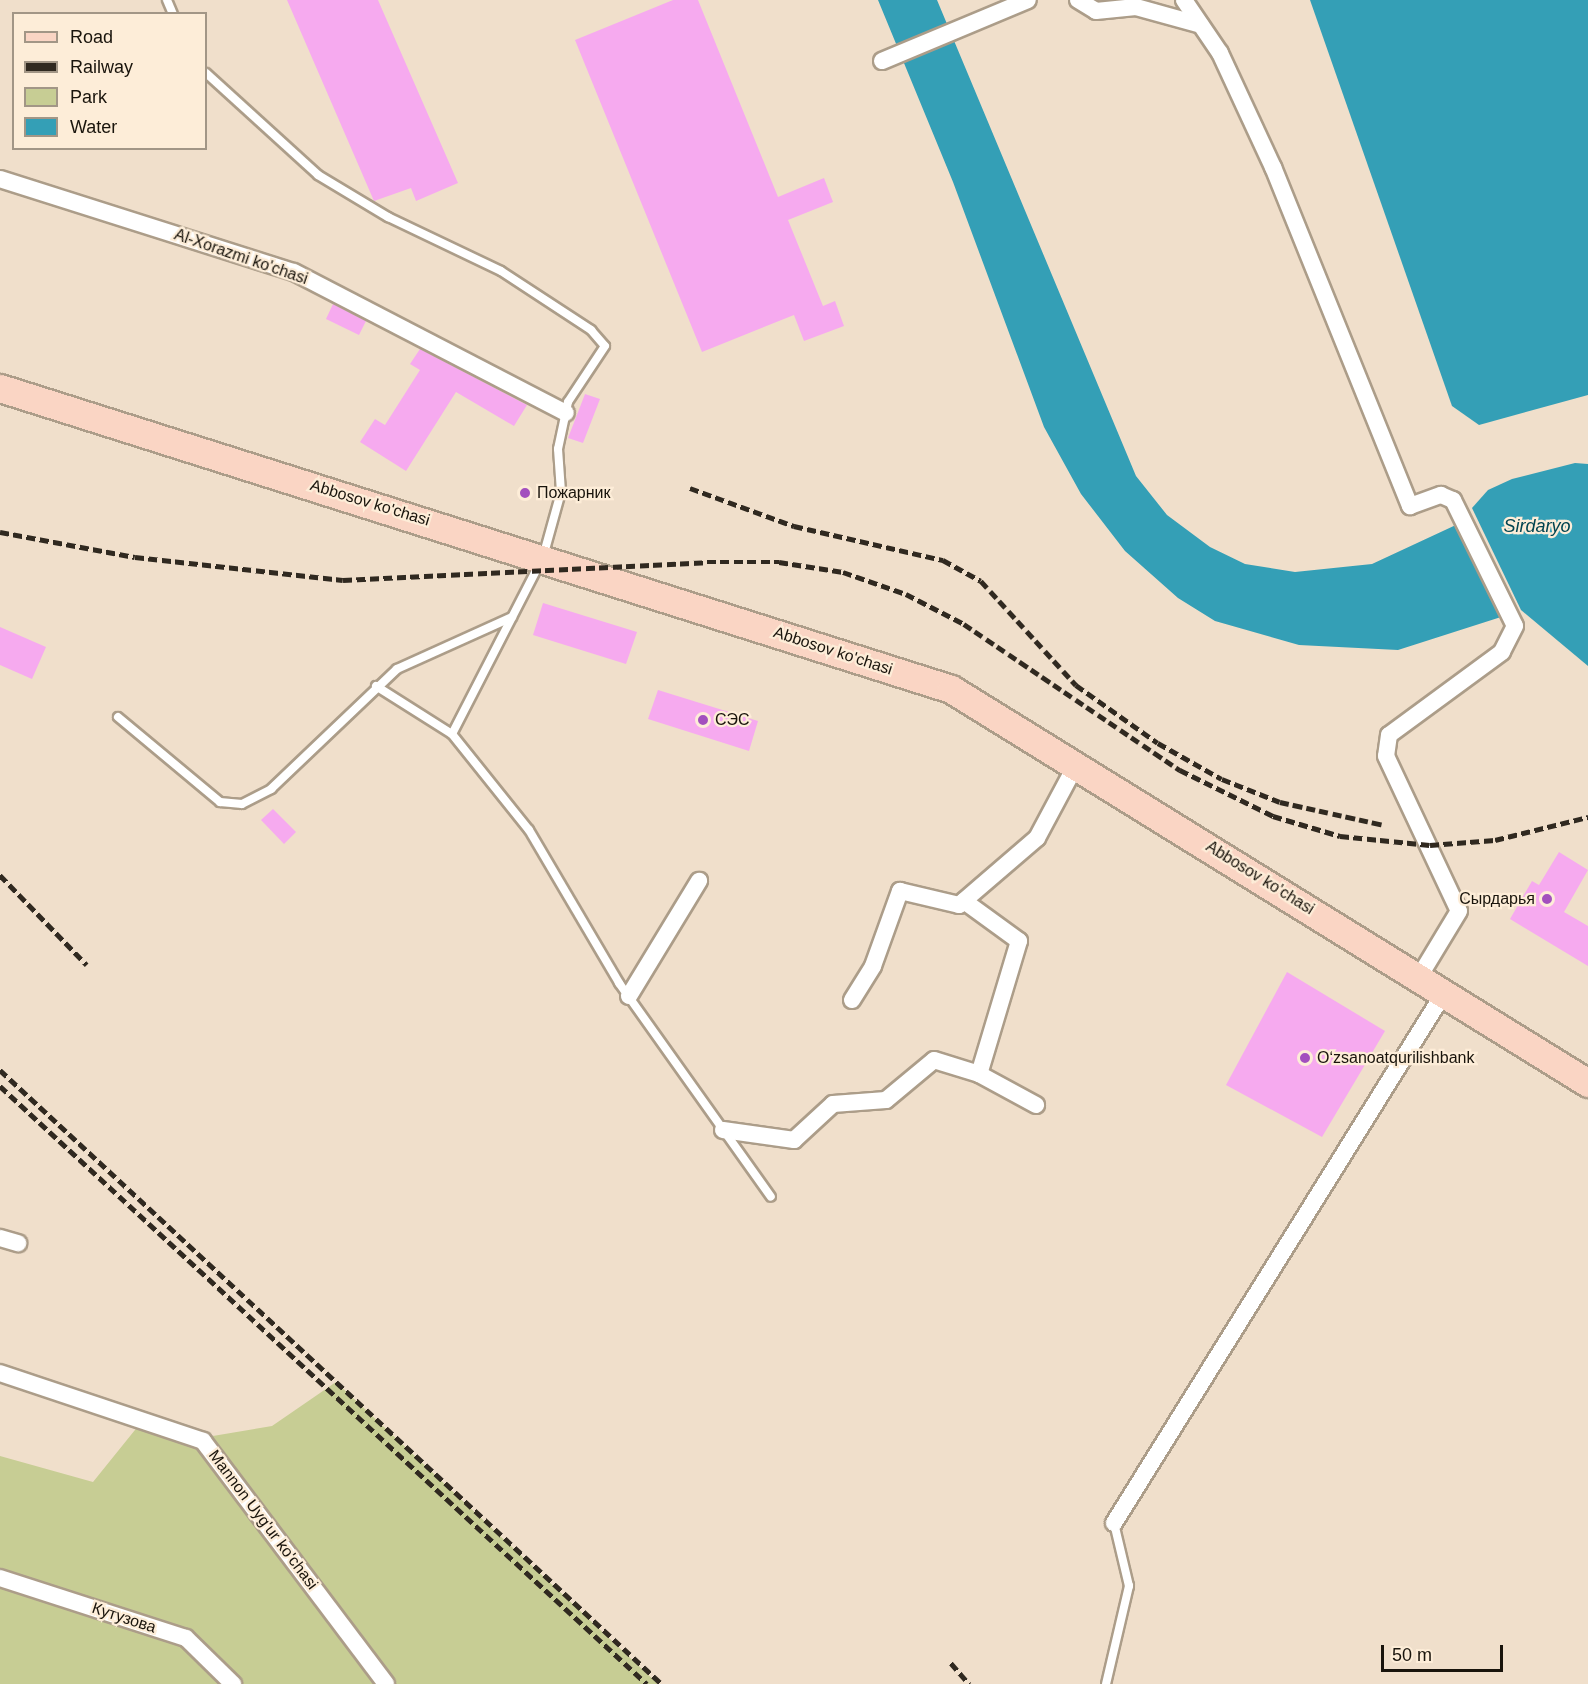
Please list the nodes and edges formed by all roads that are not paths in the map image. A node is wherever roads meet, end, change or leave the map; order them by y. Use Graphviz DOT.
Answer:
graph roads {
  1 [pos="1028,0"];
  2 [pos="1078,0"];
  3 [pos="1184,0"];
  4 [pos="1201,25"];
  5 [pos="882,61"];
  6 [pos="207,75"];
  7 [pos="0,179"];
  8 [pos="0,388"];
  9 [pos="566,413"];
  10 [pos="543,557"];
  11 [pos="512,617"];
  12 [pos="376,686"];
  13 [pos="118,717"];
  14 [pos="452,734"];
  15 [pos="1076,765"];
  16 [pos="699,881"];
  17 [pos="964,901"];
  18 [pos="1419,977"];
  19 [pos="1444,993"];
  20 [pos="629,996"];
  21 [pos="852,1000"];
  22 [pos="979,1074"];
  23 [pos="1588,1083"];
  24 [pos="1036,1105"];
  25 [pos="723,1130"];
  26 [pos="771,1197"];
  27 [pos="0,1238"];
  28 [pos="18,1243"];
  29 [pos="0,1373"];
  30 [pos="1114,1523"];
  31 [pos="0,1578"];
  32 [pos="233,1684"];
  33 [pos="386,1684"];
  34 [pos="1106,1684"];
  1 -- 5 [label="street"];
  2 -- 4 [label="street"];
  3 -- 4 [label="street"];
  4 -- 18 [label="street"];
  6 -- 9 [label="lane"];
  7 -- 9 [label="street, Al-Xorazmi ko'chasi"];
  8 -- 10 [label="main road, Abbosov ko'chasi"];
  9 -- 10 [label="lane"];
  10 -- 11 [label="lane"];
  10 -- 15 [label="main road, Abbosov ko'chasi"];
  11 -- 12 [label="lane"];
  11 -- 14 [label="lane"];
  12 -- 13 [label="lane"];
  12 -- 14 [label="lane"];
  14 -- 20 [label="lane"];
  15 -- 17 [label="street"];
  15 -- 18 [label="main road, Abbosov ko'chasi"];
  16 -- 20 [label="street"];
  17 -- 21 [label="street"];
  17 -- 22 [label="street"];
  18 -- 19 [label="main road, Abbosov ko'chasi"];
  19 -- 23 [label="main road, Abbosov ko'chasi"];
  19 -- 30 [label="street"];
  20 -- 25 [label="lane"];
  22 -- 24 [label="street"];
  22 -- 25 [label="street"];
  25 -- 26 [label="lane"];
  27 -- 28 [label="street"];
  29 -- 33 [label="street, Mannon Uyg'ur ko'chasi"];
  30 -- 34 [label="lane"];
  31 -- 32 [label="street, Кутузова"];
}
